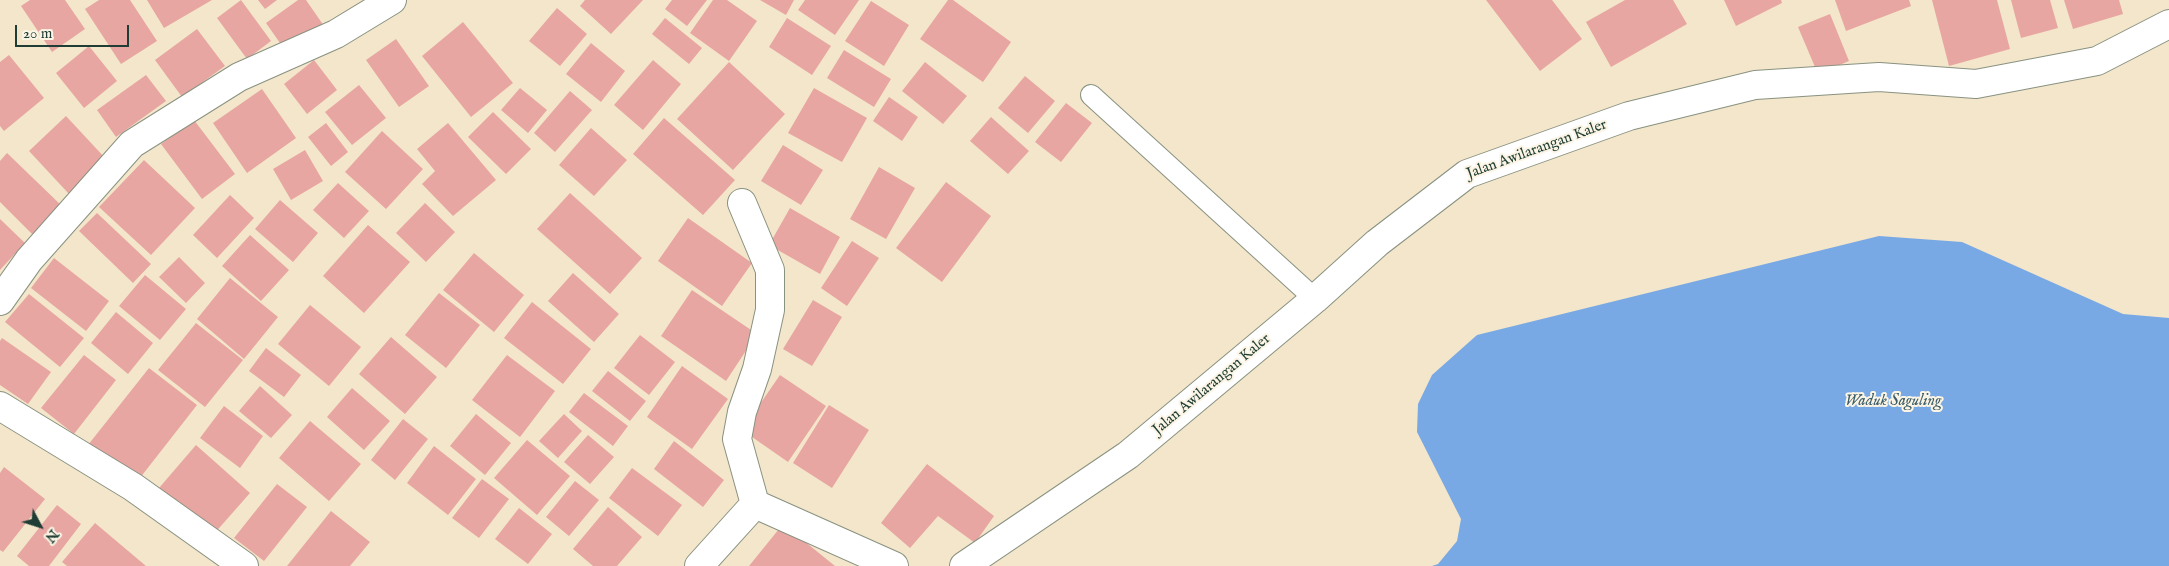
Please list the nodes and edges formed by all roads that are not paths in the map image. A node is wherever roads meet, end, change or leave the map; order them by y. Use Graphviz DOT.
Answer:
graph roads {
  1 [pos="392,0"];
  2 [pos="2169,24"];
  3 [pos="1091,95"];
  4 [pos="742,203"];
  5 [pos="1315,299"];
  6 [pos="0,301"];
  7 [pos="0,406"];
  8 [pos="755,504"];
  9 [pos="244,566"];
  10 [pos="699,566"];
  11 [pos="894,566"];
  12 [pos="964,566"];
  1 -- 6 [label="street"];
  2 -- 5 [label="street, Jalan Awilarangan Kaler"];
  3 -- 5 [label="lane"];
  4 -- 8 [label="street"];
  5 -- 12 [label="street, Jalan Awilarangan Kaler"];
  7 -- 9 [label="street"];
  8 -- 10 [label="street"];
  8 -- 11 [label="street"];
}
